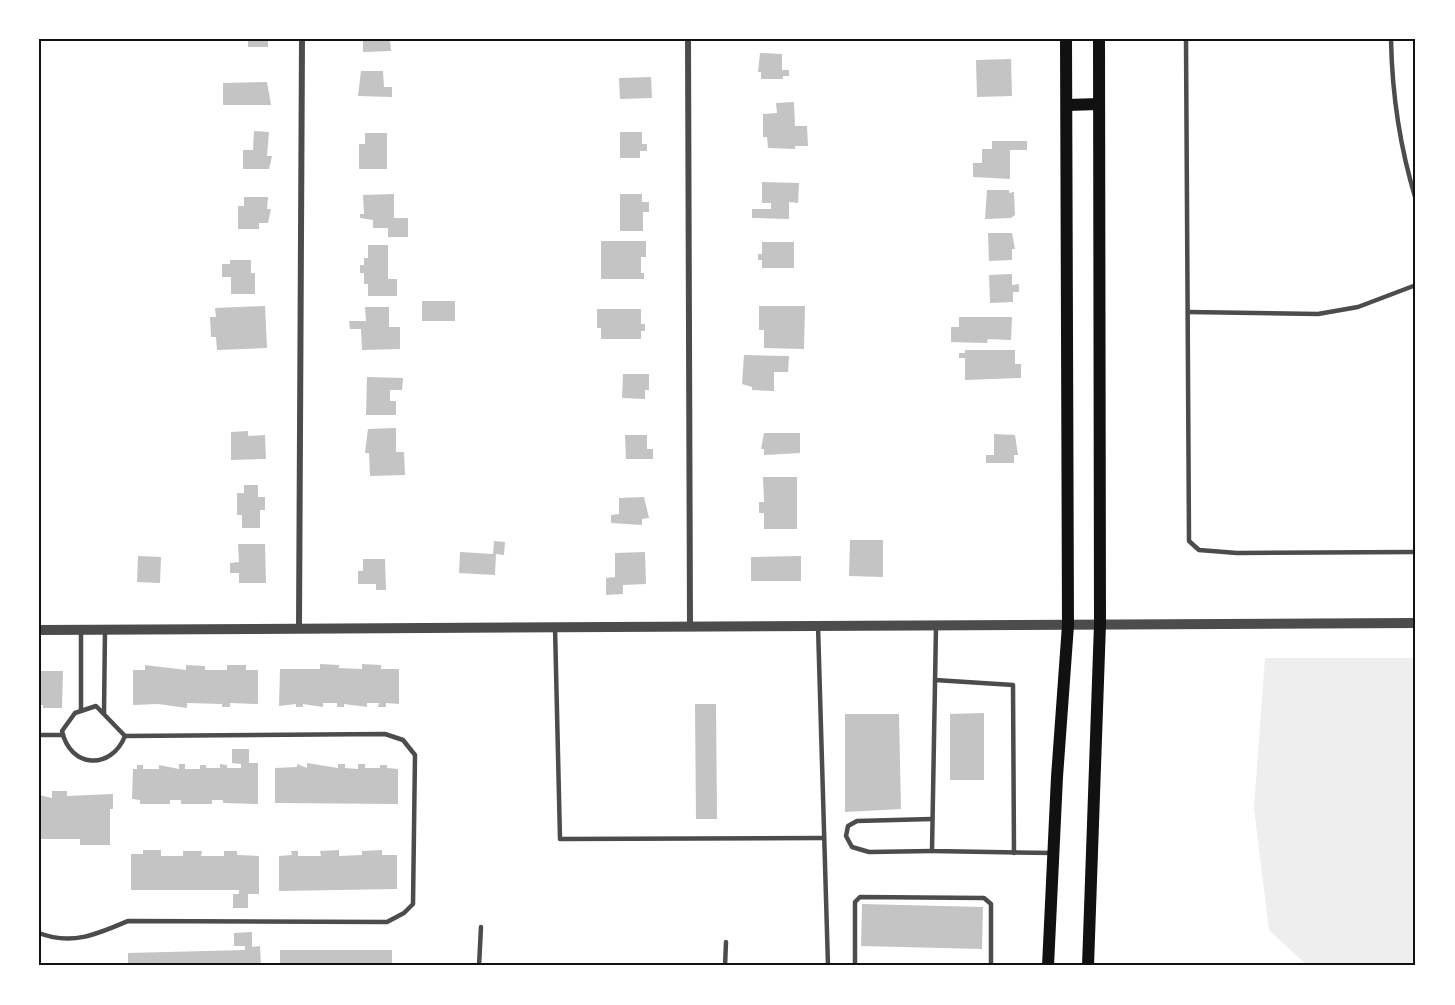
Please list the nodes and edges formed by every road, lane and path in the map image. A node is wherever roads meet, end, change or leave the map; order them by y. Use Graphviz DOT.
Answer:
graph roads {
  1 [pos="302,39"];
  2 [pos="688,39"];
  3 [pos="1066,39"];
  4 [pos="1099,39"];
  5 [pos="1186,39"];
  6 [pos="1391,39"];
  7 [pos="1099,104"];
  8 [pos="1066,105"];
  9 [pos="1416,200"];
  10 [pos="1416,285"];
  11 [pos="1188,312"];
  12 [pos="1416,552"];
  13 [pos="1416,622"];
  14 [pos="1100,624"];
  15 [pos="936,625"];
  16 [pos="1068,625"];
  17 [pos="690,626"];
  18 [pos="818,626"];
  19 [pos="555,627"];
  20 [pos="299,628"];
  21 [pos="81,629"];
  22 [pos="105,629"];
  23 [pos="39,630"];
  24 [pos="935,680"];
  25 [pos="81,710"];
  26 [pos="104,713"];
  27 [pos="39,735"];
  28 [pos="63,735"];
  29 [pos="125,736"];
  30 [pos="932,819"];
  31 [pos="824,838"];
  32 [pos="932,851"];
  33 [pos="1014,853"];
  34 [pos="1053,853"];
  35 [pos="481,927"];
  36 [pos="39,933"];
  37 [pos="726,942"];
  38 [pos="479,966"];
  39 [pos="725,966"];
  40 [pos="828,966"];
  41 [pos="855,966"];
  42 [pos="991,966"];
  43 [pos="1048,966"];
  44 [pos="1088,966"];
  1 -- 20 [label="street"];
  2 -- 17 [label="street"];
  3 -- 8 [label="main road"];
  4 -- 7 [label="main road"];
  5 -- 11 [label="lane"];
  6 -- 9 [label="lane"];
  7 -- 8 [label="main road"];
  7 -- 14 [label="main road"];
  8 -- 16 [label="main road"];
  10 -- 11 [label="lane"];
  11 -- 12 [label="lane"];
  13 -- 14 [label="street"];
  14 -- 16 [label="street"];
  14 -- 44 [label="main road"];
  15 -- 16 [label="street"];
  15 -- 18 [label="street"];
  15 -- 24 [label="lane"];
  16 -- 34 [label="main road"];
  17 -- 18 [label="street"];
  17 -- 19 [label="street"];
  18 -- 31 [label="lane"];
  19 -- 20 [label="street"];
  19 -- 31 [label="lane"];
  20 -- 22 [label="street"];
  21 -- 22 [label="street"];
  21 -- 23 [label="street"];
  21 -- 25 [label="lane"];
  22 -- 26 [label="lane"];
  24 -- 30 [label="lane"];
  24 -- 33 [label="lane"];
  25 -- 26 [label="lane"];
  25 -- 28 [label="lane"];
  26 -- 29 [label="lane"];
  27 -- 28 [label="lane"];
  28 -- 29 [label="lane"];
  29 -- 36 [label="lane"];
  30 -- 32 [label="lane"];
  30 -- 32 [label="lane"];
  31 -- 40 [label="lane"];
  32 -- 33 [label="lane"];
  33 -- 34 [label="lane"];
  34 -- 43 [label="main road"];
  35 -- 38 [label="lane"];
  37 -- 39 [label="lane"];
  41 -- 42 [label="lane"];
}
